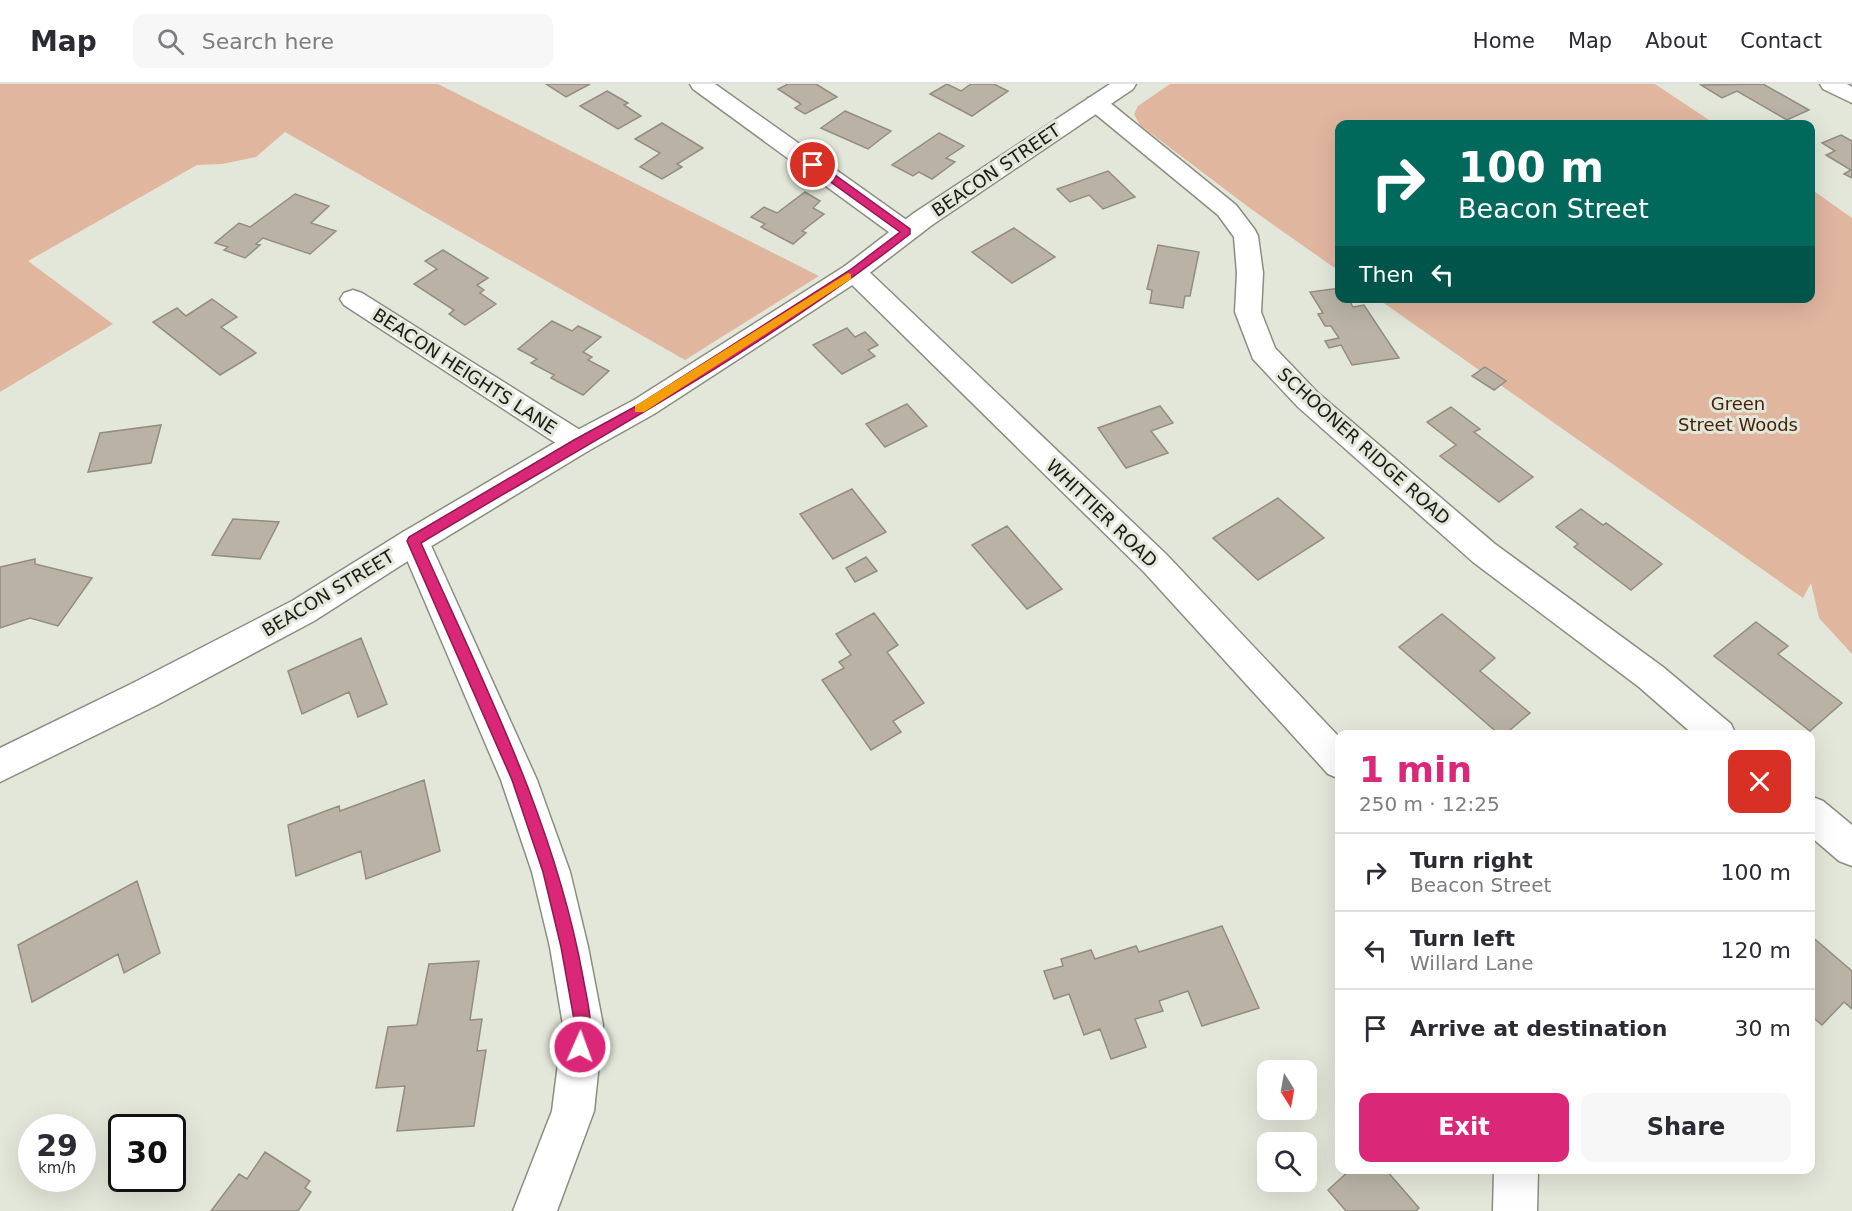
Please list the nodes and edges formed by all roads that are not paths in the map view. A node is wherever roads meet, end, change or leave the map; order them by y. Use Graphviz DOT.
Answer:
graph roads {
  1 [pos="701,84"];
  2 [pos="1125,84"];
  3 [pos="1831,84"];
  4 [pos="1852,96"];
  5 [pos="1096,103"];
  6 [pos="906,232"];
  7 [pos="854,272"];
  8 [pos="353,299"];
  9 [pos="578,443"];
  10 [pos="414,541"];
  11 [pos="1713,730"];
  12 [pos="1335,758"];
  13 [pos="0,766"];
  14 [pos="1815,817"];
  15 [pos="1852,848"];
  16 [pos="1516,1174"];
  17 [pos="535,1211"];
  18 [pos="1515,1211"];
  1 -- 6 [label="street"];
  2 -- 5 [label="street, BEACON STREET"];
  3 -- 4 [label="street"];
  5 -- 6 [label="street, BEACON STREET"];
  5 -- 11 [label="street, SCHOONER RIDGE ROAD"];
  6 -- 7 [label="street, BEACON STREET"];
  7 -- 9 [label="street, BEACON STREET"];
  7 -- 12 [label="street, WHITTIER ROAD"];
  8 -- 9 [label="street, BEACON HEIGHTS LANE"];
  9 -- 10 [label="street, BEACON STREET"];
  10 -- 13 [label="street, BEACON STREET"];
  10 -- 17 [label="street"];
  14 -- 15 [label="street"];
  16 -- 18 [label="street"];
}
